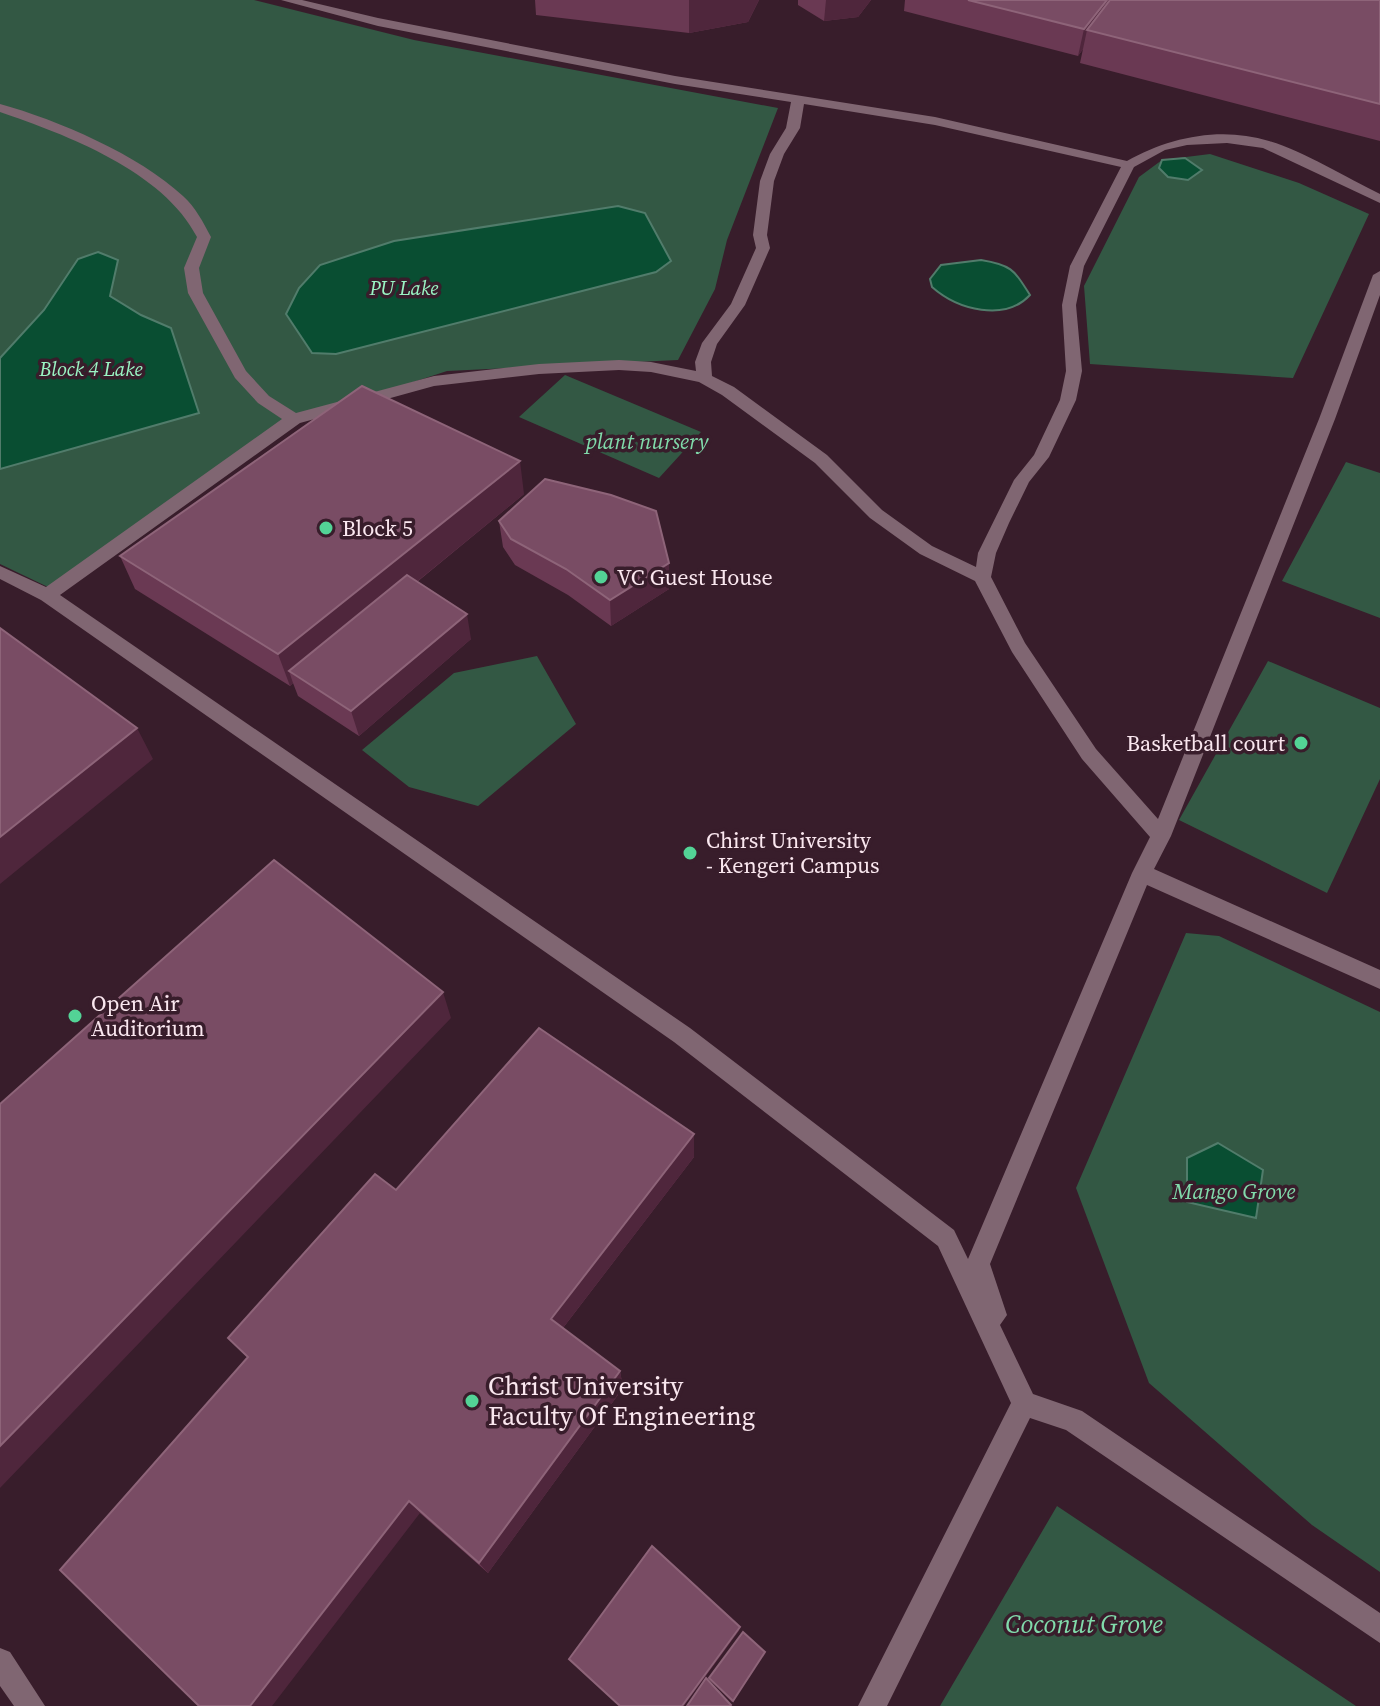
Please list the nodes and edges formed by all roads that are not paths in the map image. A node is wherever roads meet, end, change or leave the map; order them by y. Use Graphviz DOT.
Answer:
graph roads {
  1 [pos="287,0"];
  2 [pos="798,100"];
  3 [pos="0,108"];
  4 [pos="1129,165"];
  5 [pos="1380,199"];
  6 [pos="1380,275"];
  7 [pos="704,378"];
  8 [pos="294,419"];
  9 [pos="0,572"];
  10 [pos="982,577"];
  11 [pos="47,595"];
  12 [pos="1161,836"];
  13 [pos="1142,873"];
  14 [pos="1380,980"];
  15 [pos="1024,1403"];
  16 [pos="1380,1629"];
  17 [pos="0,1662"];
  18 [pos="31,1706"];
  19 [pos="872,1706"];
  1 -- 2 [label="street"];
  2 -- 4 [label="street"];
  2 -- 7 [label="street"];
  3 -- 8 [label="street"];
  4 -- 5 [label="street"];
  4 -- 10 [label="street"];
  6 -- 12 [label="street"];
  7 -- 8 [label="street"];
  7 -- 10 [label="street"];
  8 -- 11 [label="street"];
  9 -- 11 [label="street"];
  10 -- 12 [label="street"];
  11 -- 15 [label="street"];
  12 -- 13 [label="street"];
  13 -- 14 [label="street"];
  13 -- 15 [label="street"];
  15 -- 16 [label="street"];
  15 -- 19 [label="street"];
  17 -- 18 [label="street"];
}
